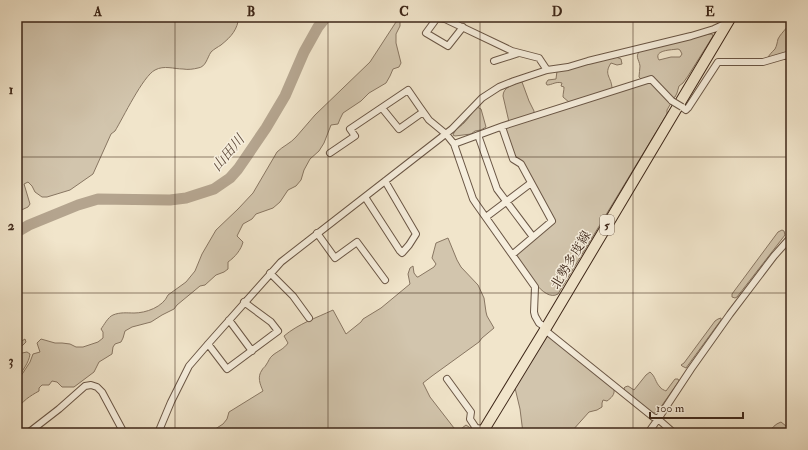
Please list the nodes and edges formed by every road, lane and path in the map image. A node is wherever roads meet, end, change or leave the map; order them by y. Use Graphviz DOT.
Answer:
graph roads {
  1 [pos="730,20"];
  2 [pos="463,27"];
  3 [pos="520,53"];
  4 [pos="791,58"];
  5 [pos="494,61"];
  6 [pos="547,70"];
  7 [pos="382,108"];
  8 [pos="423,112"];
  9 [pos="502,127"];
  10 [pos="446,134"];
  11 [pos="478,136"];
  12 [pos="454,144"];
  13 [pos="330,153"];
  14 [pos="385,181"];
  15 [pos="531,182"];
  16 [pos="365,197"];
  17 [pos="506,202"];
  18 [pos="486,218"];
  19 [pos="317,233"];
  20 [pos="533,237"];
  21 [pos="791,237"];
  22 [pos="512,254"];
  23 [pos="270,273"];
  24 [pos="385,280"];
  25 [pos="244,302"];
  26 [pos="309,318"];
  27 [pos="229,320"];
  28 [pos="545,329"];
  29 [pos="208,344"];
  30 [pos="252,350"];
  31 [pos="447,379"];
  32 [pos="658,419"];
  33 [pos="483,431"];
  34 [pos="28,433"];
  35 [pos="124,433"];
  36 [pos="158,433"];
  37 [pos="648,433"];
  38 [pos="674,433"];
  1 -- 6 [label="street"];
  1 -- 28 [label="main road, 北勢多度線 / 5"];
  2 -- 2 [label="street"];
  2 -- 3 [label="street"];
  3 -- 5 [label="street"];
  3 -- 6 [label="street"];
  4 -- 9 [label="street, bridge"];
  6 -- 10 [label="street"];
  7 -- 8 [label="street"];
  7 -- 8 [label="street"];
  7 -- 13 [label="street"];
  8 -- 10 [label="street"];
  9 -- 11 [label="street"];
  9 -- 15 [label="street"];
  10 -- 12 [label="street"];
  10 -- 14 [label="street"];
  11 -- 12 [label="street"];
  11 -- 17 [label="street"];
  12 -- 18 [label="street"];
  14 -- 16 [label="street"];
  14 -- 16 [label="street"];
  15 -- 17 [label="street"];
  15 -- 20 [label="street"];
  16 -- 19 [label="street"];
  17 -- 18 [label="street"];
  17 -- 20 [label="street"];
  18 -- 22 [label="street"];
  19 -- 23 [label="street"];
  19 -- 24 [label="street"];
  20 -- 22 [label="street"];
  21 -- 32 [label="street"];
  22 -- 28 [label="street"];
  23 -- 25 [label="street"];
  23 -- 26 [label="street"];
  25 -- 27 [label="street"];
  25 -- 30 [label="street"];
  27 -- 29 [label="street"];
  27 -- 30 [label="street"];
  28 -- 32 [label="street"];
  28 -- 33 [label="main road, 北勢多度線 / 5"];
  29 -- 30 [label="street"];
  29 -- 36 [label="street"];
  31 -- 33 [label="street"];
  32 -- 37 [label="street"];
  32 -- 38 [label="street"];
  34 -- 35 [label="street"];
}
